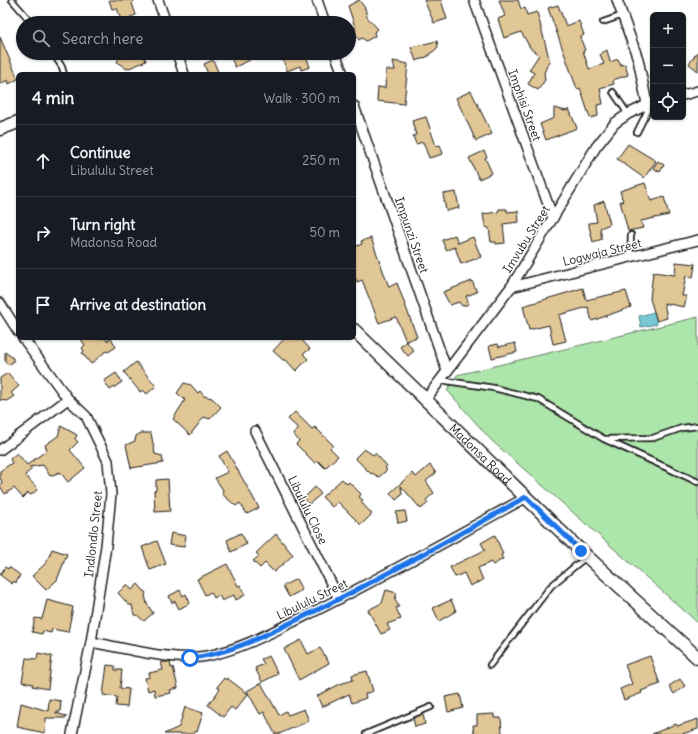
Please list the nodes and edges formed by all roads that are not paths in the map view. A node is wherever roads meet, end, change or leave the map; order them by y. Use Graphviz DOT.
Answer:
graph roads {
  1 [pos="12,0"];
  2 [pos="158,0"];
  3 [pos="317,0"];
  4 [pos="474,0"];
  5 [pos="618,0"];
  6 [pos="623,15"];
  7 [pos="26,16"];
  8 [pos="164,16"];
  9 [pos="323,16"];
  10 [pos="603,22"];
  11 [pos="57,60"];
  12 [pos="179,60"];
  13 [pos="338,60"];
  14 [pos="63,72"];
  15 [pos="183,72"];
  16 [pos="342,72"];
  17 [pos="613,92"];
  18 [pos="698,92"];
  19 [pos="686,94"];
  20 [pos="650,103"];
  21 [pos="356,112"];
  22 [pos="628,114"];
  23 [pos="16,123"];
  24 [pos="0,129"];
  25 [pos="637,132"];
  26 [pos="554,218"];
  27 [pos="631,235"];
  28 [pos="698,241"];
  29 [pos="630,257"];
  30 [pos="511,287"];
  31 [pos="0,303"];
  32 [pos="16,328"];
  33 [pos="356,332"];
  34 [pos="24,340"];
  35 [pos="447,371"];
  36 [pos="440,380"];
  37 [pos="68,399"];
  38 [pos="426,399"];
  39 [pos="698,426"];
  40 [pos="255,431"];
  41 [pos="604,439"];
  42 [pos="0,450"];
  43 [pos="698,482"];
  44 [pos="526,497"];
  45 [pos="587,556"];
  46 [pos="339,599"];
  47 [pos="90,642"];
  48 [pos="698,658"];
  49 [pos="490,665"];
  50 [pos="431,707"];
  51 [pos="72,734"];
  52 [pos="366,734"];
  1 -- 7 [label="lane"];
  2 -- 8 [label="street"];
  3 -- 9 [label="street"];
  4 -- 26 [label="street, Imphisi Street"];
  5 -- 6 [label="street"];
  6 -- 10 [label="lane"];
  6 -- 20 [label="street"];
  11 -- 14 [label="lane"];
  12 -- 15 [label="street"];
  13 -- 16 [label="street"];
  17 -- 22 [label="lane"];
  18 -- 19 [label="street"];
  20 -- 22 [label="street, Imvubu Street"];
  20 -- 25 [label="lane"];
  21 -- 35 [label="street, Impunzi Street"];
  22 -- 26 [label="street, Imvubu Street"];
  23 -- 24 [label="street"];
  26 -- 30 [label="street, Imvubu Street"];
  27 -- 29 [label="lane"];
  28 -- 29 [label="street, Logwaja Street"];
  29 -- 30 [label="street, Logwaja Street"];
  30 -- 35 [label="street, Imvubu Street"];
  31 -- 32 [label="street"];
  33 -- 38 [label="street, Madonsa Road"];
  34 -- 37 [label="street, Indlondlo Street"];
  35 -- 36 [label="street, Imvubu Street"];
  36 -- 38 [label="street, Imvubu Street"];
  36 -- 41 [label="lane"];
  37 -- 42 [label="street"];
  37 -- 47 [label="street, Indlondlo Street"];
  38 -- 44 [label="street, Madonsa Road"];
  39 -- 41 [label="lane"];
  40 -- 46 [label="street, Libululu Close"];
  41 -- 43 [label="lane"];
  44 -- 45 [label="street, Madonsa Road"];
  44 -- 46 [label="street, Libululu Street"];
  45 -- 48 [label="street, Madonsa Road"];
  45 -- 49 [label="lane"];
  46 -- 47 [label="street, Libululu Street"];
  47 -- 51 [label="street, Indlondlo Street"];
  50 -- 52 [label="lane"];
}
